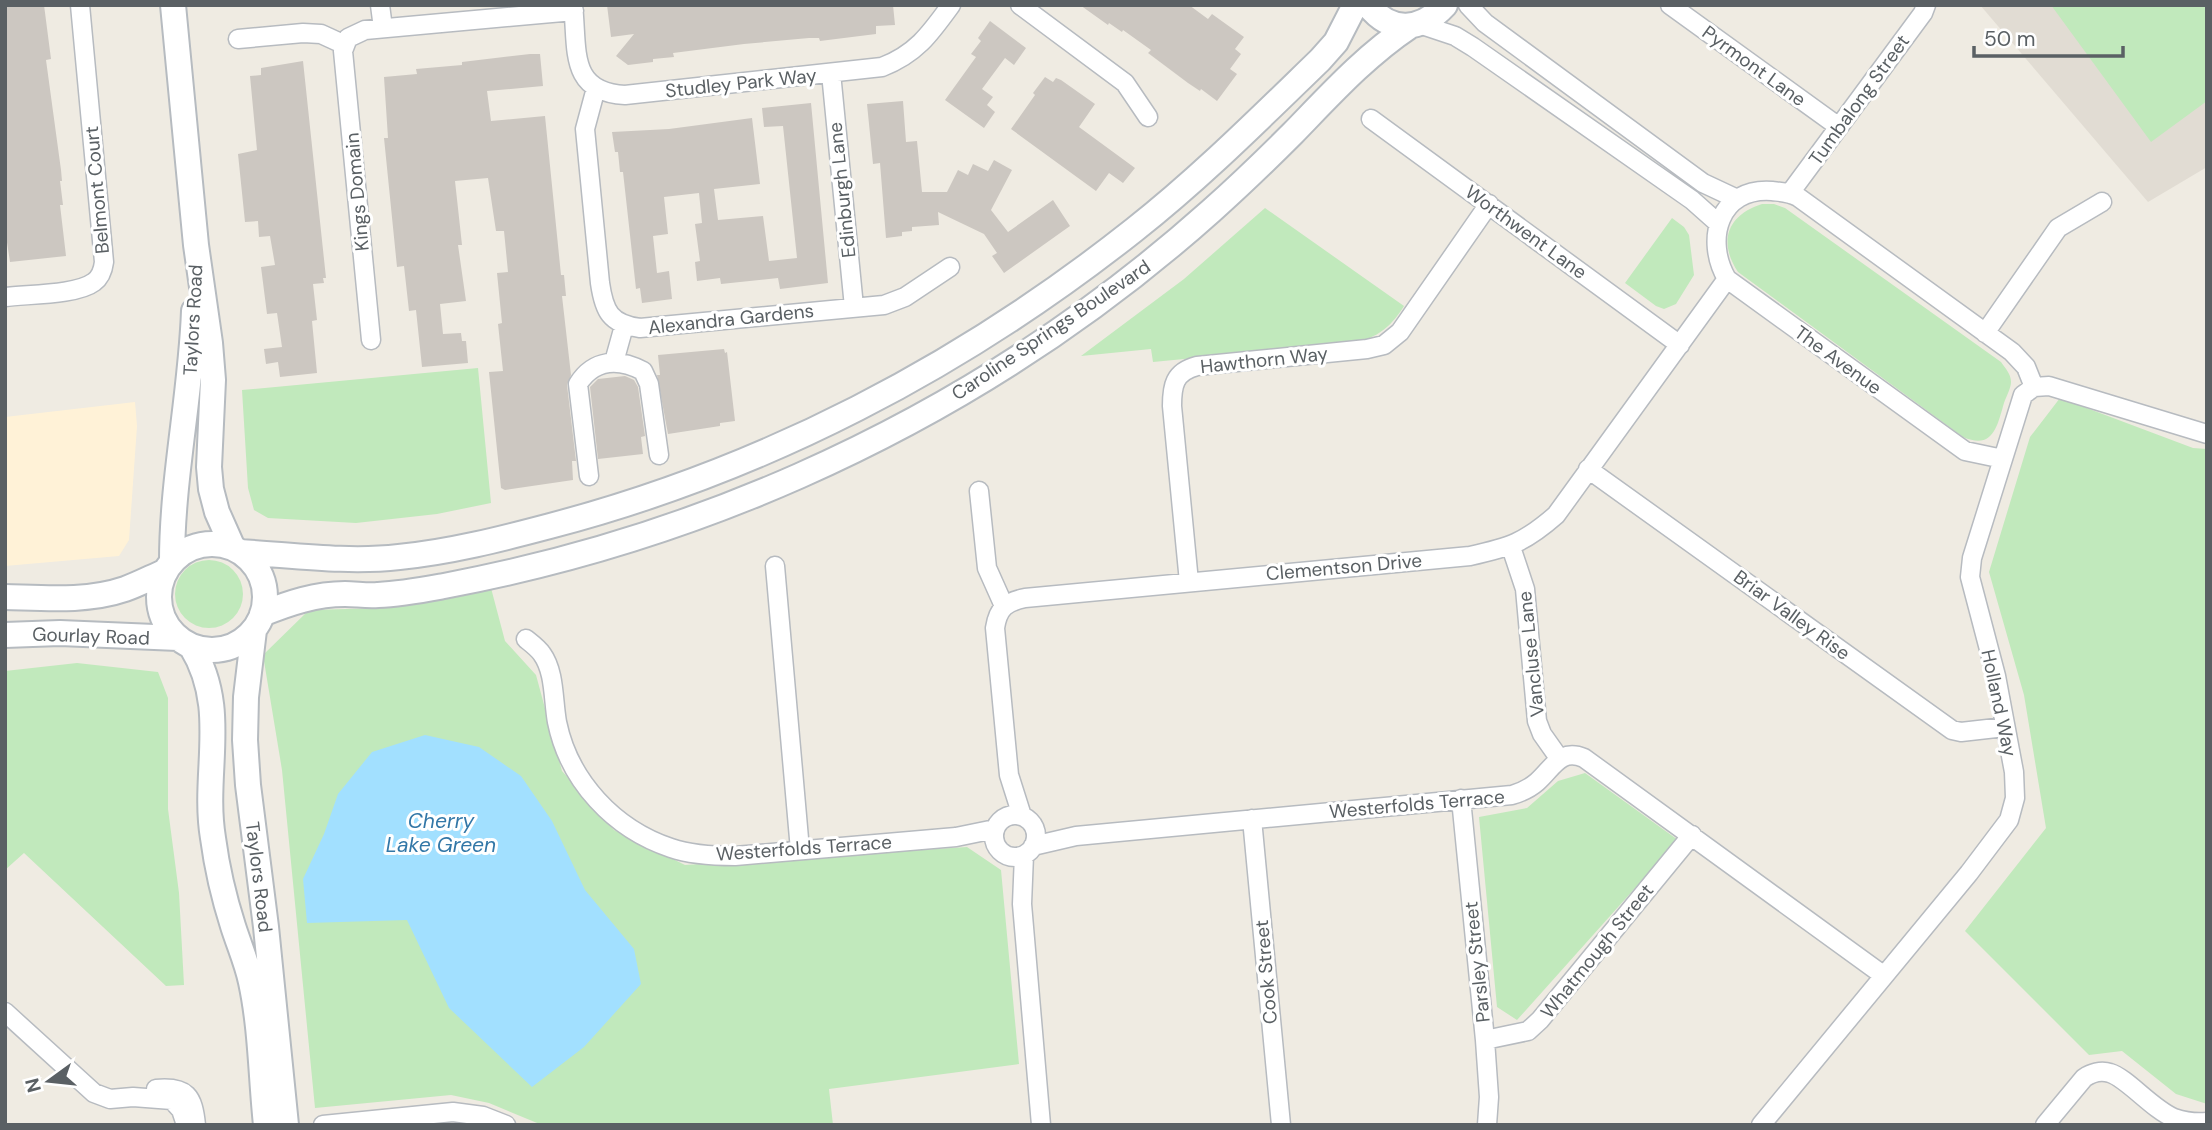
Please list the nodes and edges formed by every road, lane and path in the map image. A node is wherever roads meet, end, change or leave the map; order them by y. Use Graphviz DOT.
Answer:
graph roads {
  1 [pos="80,5"];
  2 [pos="173,5"];
  3 [pos="380,5"];
  4 [pos="951,5"];
  5 [pos="1020,5"];
  6 [pos="1355,5"];
  7 [pos="1368,5"];
  8 [pos="1445,5"];
  9 [pos="1468,5"];
  10 [pos="1670,5"];
  11 [pos="1926,5"];
  12 [pos="573,8"];
  13 [pos="1415,25"];
  14 [pos="383,28"];
  15 [pos="237,38"];
  16 [pos="345,45"];
  17 [pos="831,73"];
  18 [pos="596,89"];
  19 [pos="1148,117"];
  20 [pos="1371,119"];
  21 [pos="1839,127"];
  22 [pos="1790,193"];
  23 [pos="1735,198"];
  24 [pos="2102,202"];
  25 [pos="1489,204"];
  26 [pos="1719,224"];
  27 [pos="196,245"];
  28 [pos="950,267"];
  29 [pos="1727,279"];
  30 [pos="5,296"];
  31 [pos="854,307"];
  32 [pos="624,326"];
  33 [pos="1985,332"];
  34 [pos="371,340"];
  35 [pos="1680,345"];
  36 [pos="614,362"];
  37 [pos="2034,387"];
  38 [pos="2207,433"];
  39 [pos="659,455"];
  40 [pos="2003,459"];
  41 [pos="1588,468"];
  42 [pos="589,476"];
  43 [pos="979,491"];
  44 [pos="1511,547"];
  45 [pos="236,550"];
  46 [pos="169,566"];
  47 [pos="775,566"];
  48 [pos="1189,582"];
  49 [pos="5,597"];
  50 [pos="1004,606"];
  51 [pos="258,622"];
  52 [pos="5,635"];
  53 [pos="526,639"];
  54 [pos="184,642"];
  55 [pos="2005,727"];
  56 [pos="1559,758"];
  57 [pos="1009,775"];
  58 [pos="1461,799"];
  59 [pos="1252,819"];
  60 [pos="1692,835"];
  61 [pos="1029,836"];
  62 [pos="1000,837"];
  63 [pos="800,850"];
  64 [pos="1022,904"];
  65 [pos="1883,975"];
  66 [pos="5,1012"];
  67 [pos="1485,1040"];
  68 [pos="133,1097"];
  69 [pos="2207,1122"];
  70 [pos="186,1125"];
  71 [pos="196,1125"];
  72 [pos="266,1125"];
  73 [pos="286,1125"];
  74 [pos="323,1125"];
  75 [pos="506,1125"];
  76 [pos="1041,1125"];
  77 [pos="1281,1125"];
  78 [pos="1487,1125"];
  79 [pos="1761,1125"];
  80 [pos="2045,1125"];
  1 -- 30 [label="street, Belmont Court"];
  2 -- 27 [label="main road, Taylors Road"];
  3 -- 14 [label="street"];
  4 -- 17 [label="street, Studley Park Way"];
  5 -- 19 [label="street"];
  6 -- 45 [label="main road, Caroline Springs Boulevard"];
  7 -- 13 [label="main road"];
  8 -- 13 [label="main road, Caroline Springs Boulevard"];
  9 -- 23 [label="street"];
  10 -- 21 [label="street, Pyrmont Lane"];
  11 -- 21 [label="street, Tumbalong Street"];
  12 -- 14 [label="street"];
  12 -- 18 [label="street"];
  13 -- 26 [label="street"];
  13 -- 51 [label="main road, Caroline Springs Boulevard"];
  14 -- 16 [label="street"];
  15 -- 16 [label="street"];
  16 -- 34 [label="street, Kings Domain"];
  17 -- 18 [label="street, Studley Park Way"];
  17 -- 31 [label="street, Edinburgh Lane"];
  18 -- 32 [label="street, Alexandra Gardens"];
  20 -- 25 [label="street, Worthwent Lane"];
  21 -- 22 [label="street, Tumbalong Street"];
  22 -- 23 [label="street"];
  22 -- 33 [label="street"];
  23 -- 26 [label="street"];
  24 -- 33 [label="street"];
  25 -- 35 [label="street, Worthwent Lane"];
  25 -- 48 [label="street, Hawthorn Way"];
  26 -- 29 [label="street"];
  27 -- 45 [label="main road, Taylors Road"];
  27 -- 46 [label="main road, Taylors Road"];
  28 -- 31 [label="street, Alexandra Gardens"];
  29 -- 35 [label="street, Clementson Drive"];
  29 -- 40 [label="street, The Avenue"];
  31 -- 32 [label="street, Alexandra Gardens"];
  32 -- 36 [label="street"];
  33 -- 37 [label="street"];
  35 -- 41 [label="street, Clementson Drive"];
  36 -- 39 [label="street"];
  36 -- 42 [label="street"];
  37 -- 38 [label="street"];
  37 -- 40 [label="street, Holland Way"];
  40 -- 55 [label="street, Holland Way"];
  41 -- 44 [label="street, Clementson Drive"];
  41 -- 55 [label="street, Briar Valley Rise"];
  43 -- 50 [label="street"];
  44 -- 48 [label="street, Clementson Drive"];
  44 -- 56 [label="street, Vancluse Lane"];
  45 -- 46 [label="main road"];
  45 -- 51 [label="main road"];
  46 -- 49 [label="main road, Gourlay Road"];
  46 -- 54 [label="main road"];
  47 -- 63 [label="street"];
  48 -- 50 [label="street, Clementson Drive"];
  50 -- 57 [label="street"];
  51 -- 54 [label="main road"];
  51 -- 73 [label="main road, Taylors Road"];
  52 -- 54 [label="main road, Gourlay Road"];
  53 -- 63 [label="street, Westerfolds Terrace"];
  54 -- 72 [label="main road, Taylors Road"];
  55 -- 65 [label="street, Holland Way"];
  56 -- 58 [label="street, Westerfolds Terrace"];
  56 -- 60 [label="street"];
  57 -- 61 [label="street"];
  57 -- 62 [label="street"];
  58 -- 59 [label="street, Westerfolds Terrace"];
  58 -- 67 [label="street, Parsley Street"];
  59 -- 61 [label="street, Westerfolds Terrace"];
  59 -- 77 [label="street, Cook Street"];
  60 -- 65 [label="street"];
  60 -- 67 [label="street, Whatmough Street"];
  61 -- 62 [label="street"];
  61 -- 62 [label="street"];
  61 -- 64 [label="street"];
  62 -- 63 [label="street, Westerfolds Terrace"];
  62 -- 64 [label="street"];
  64 -- 76 [label="street"];
  65 -- 79 [label="street, Holland Way"];
  66 -- 68 [label="street"];
  67 -- 78 [label="street, Parsley Street"];
  68 -- 70 [label="street"];
  68 -- 71 [label="street"];
  69 -- 80 [label="street"];
  74 -- 75 [label="street"];
}
